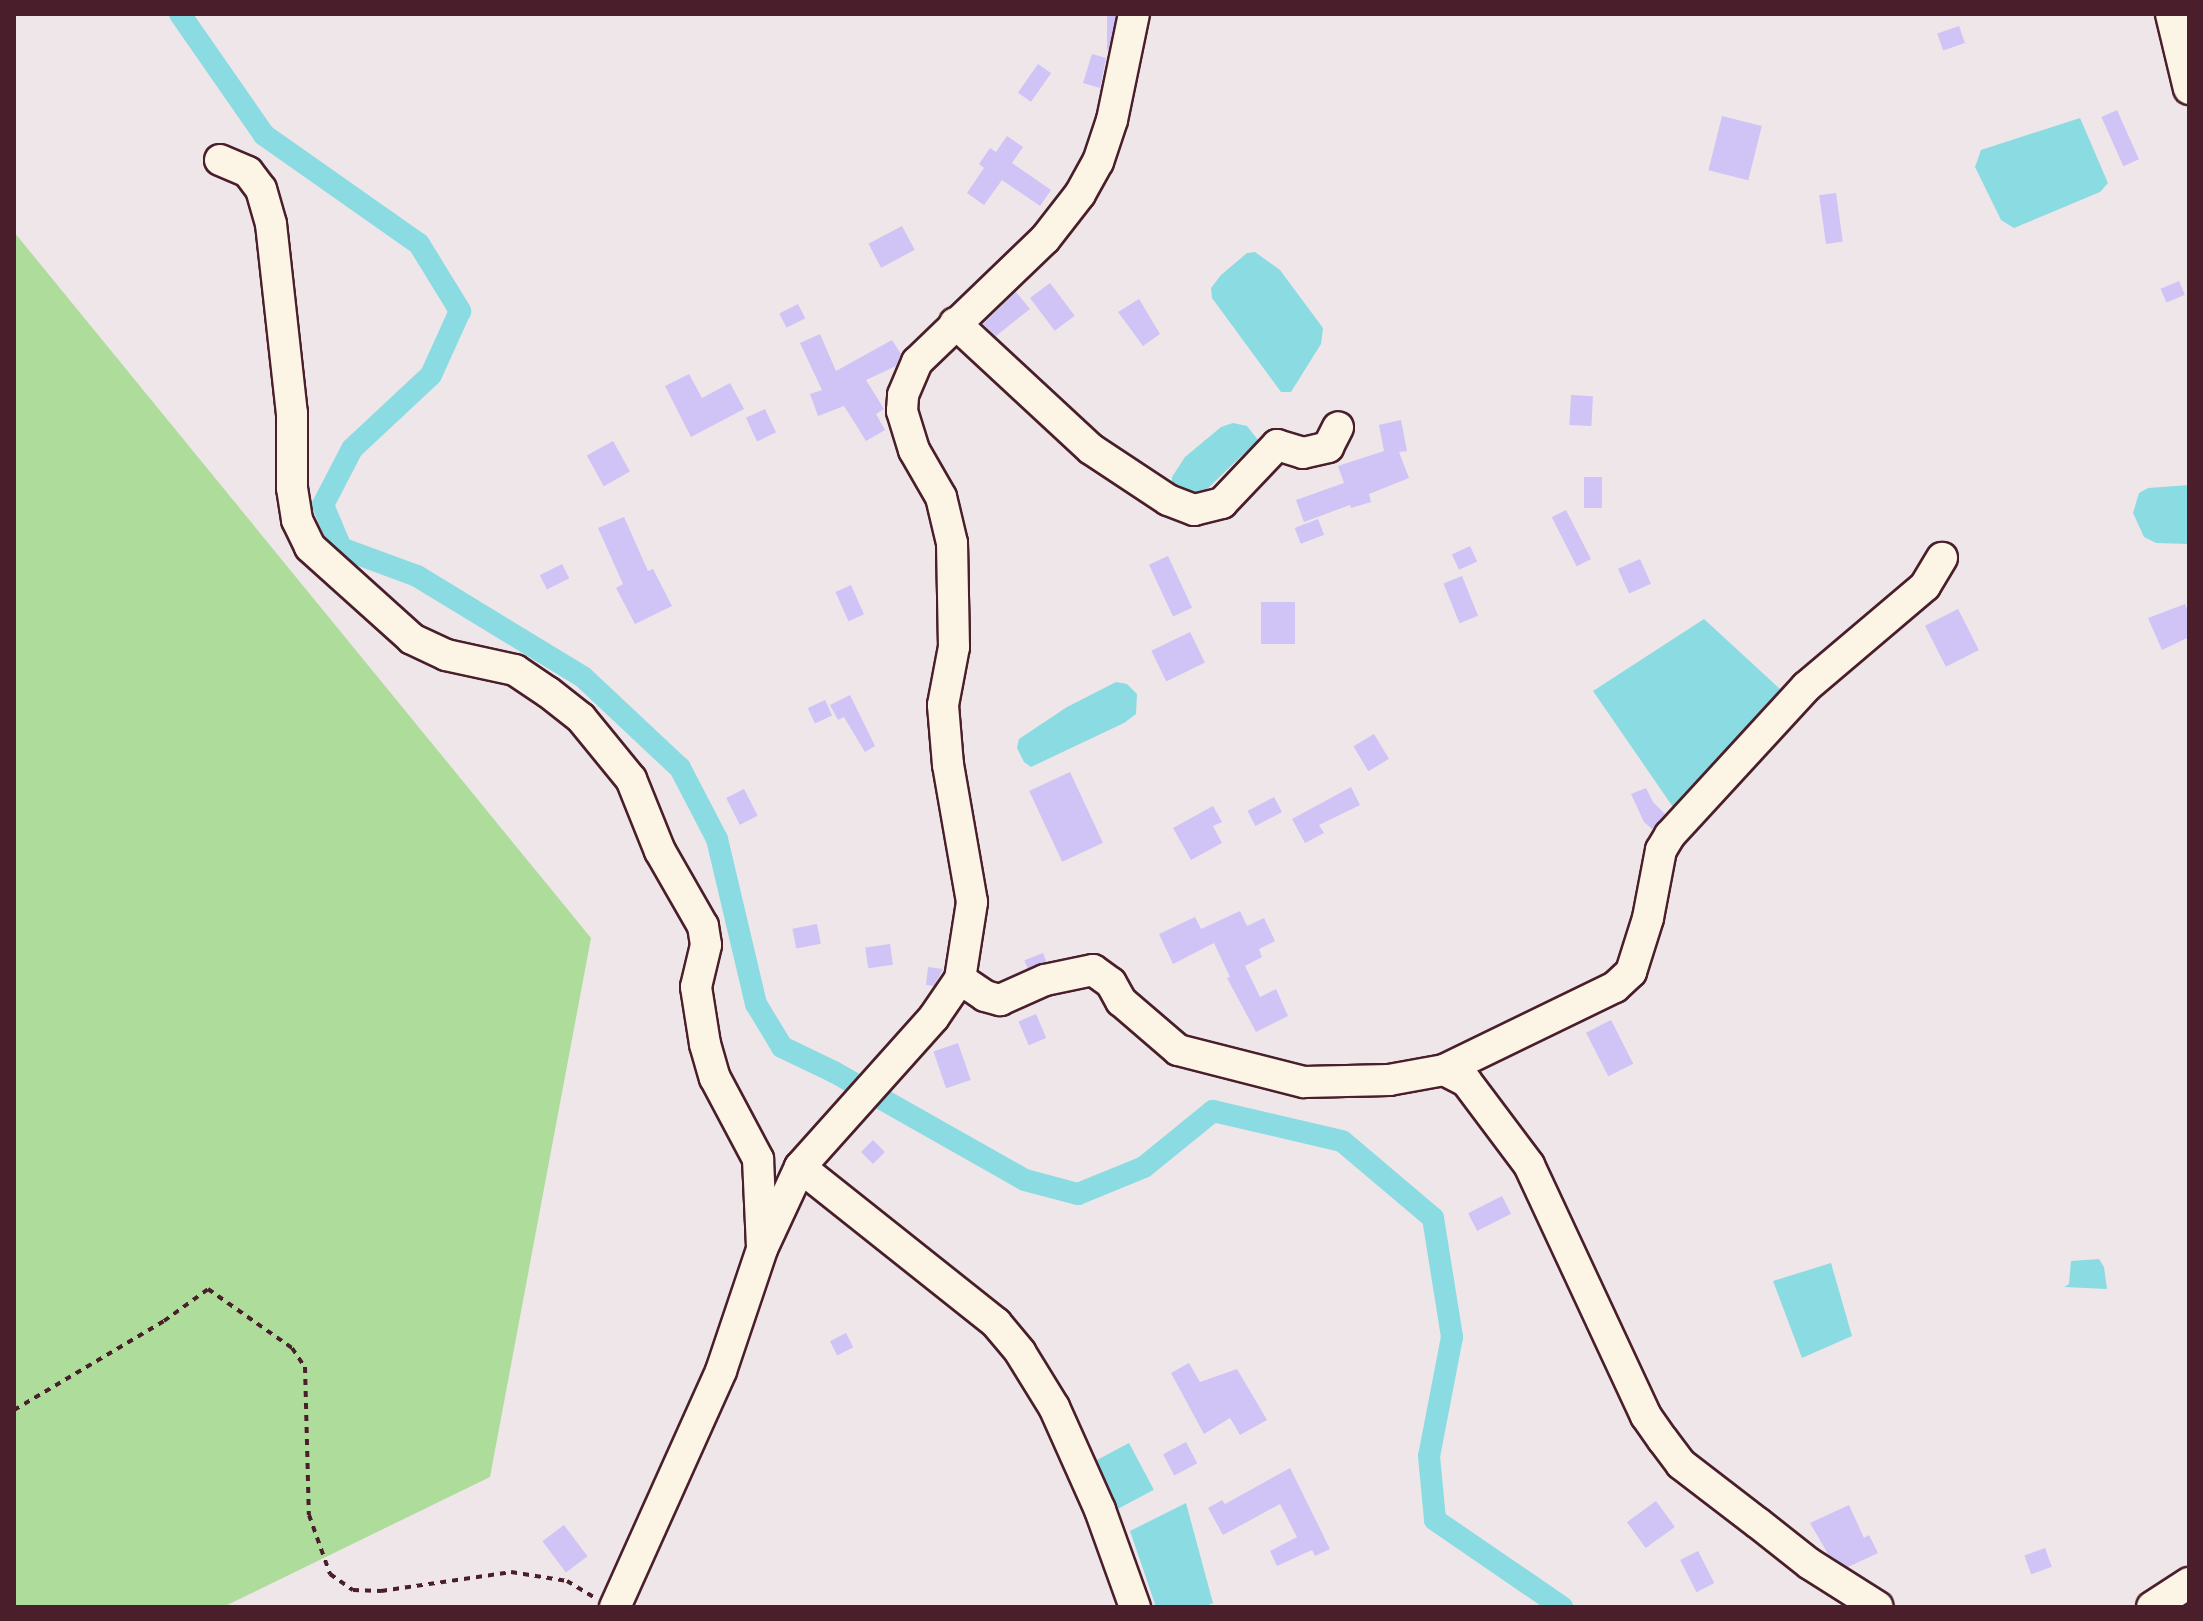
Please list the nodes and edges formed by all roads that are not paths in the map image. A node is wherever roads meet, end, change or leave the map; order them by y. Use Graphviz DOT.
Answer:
graph roads {
  1 [pos="1134,14"];
  2 [pos="2171,14"];
  3 [pos="2189,89"];
  4 [pos="220,160"];
  5 [pos="955,323"];
  6 [pos="1338,427"];
  7 [pos="1942,558"];
  8 [pos="960,979"];
  9 [pos="1444,1070"];
  10 [pos="800,1167"];
  11 [pos="762,1249"];
  12 [pos="2189,1583"];
  13 [pos="605,1603"];
  14 [pos="1135,1607"];
  15 [pos="1878,1607"];
  16 [pos="2152,1607"];
  1 -- 5 [label="street"];
  2 -- 3 [label="street"];
  4 -- 11 [label="street"];
  5 -- 6 [label="street"];
  5 -- 8 [label="street"];
  7 -- 9 [label="street"];
  8 -- 9 [label="street"];
  8 -- 10 [label="street"];
  9 -- 15 [label="street"];
  10 -- 11 [label="street"];
  10 -- 14 [label="street"];
  11 -- 13 [label="street"];
  12 -- 16 [label="street"];
}
